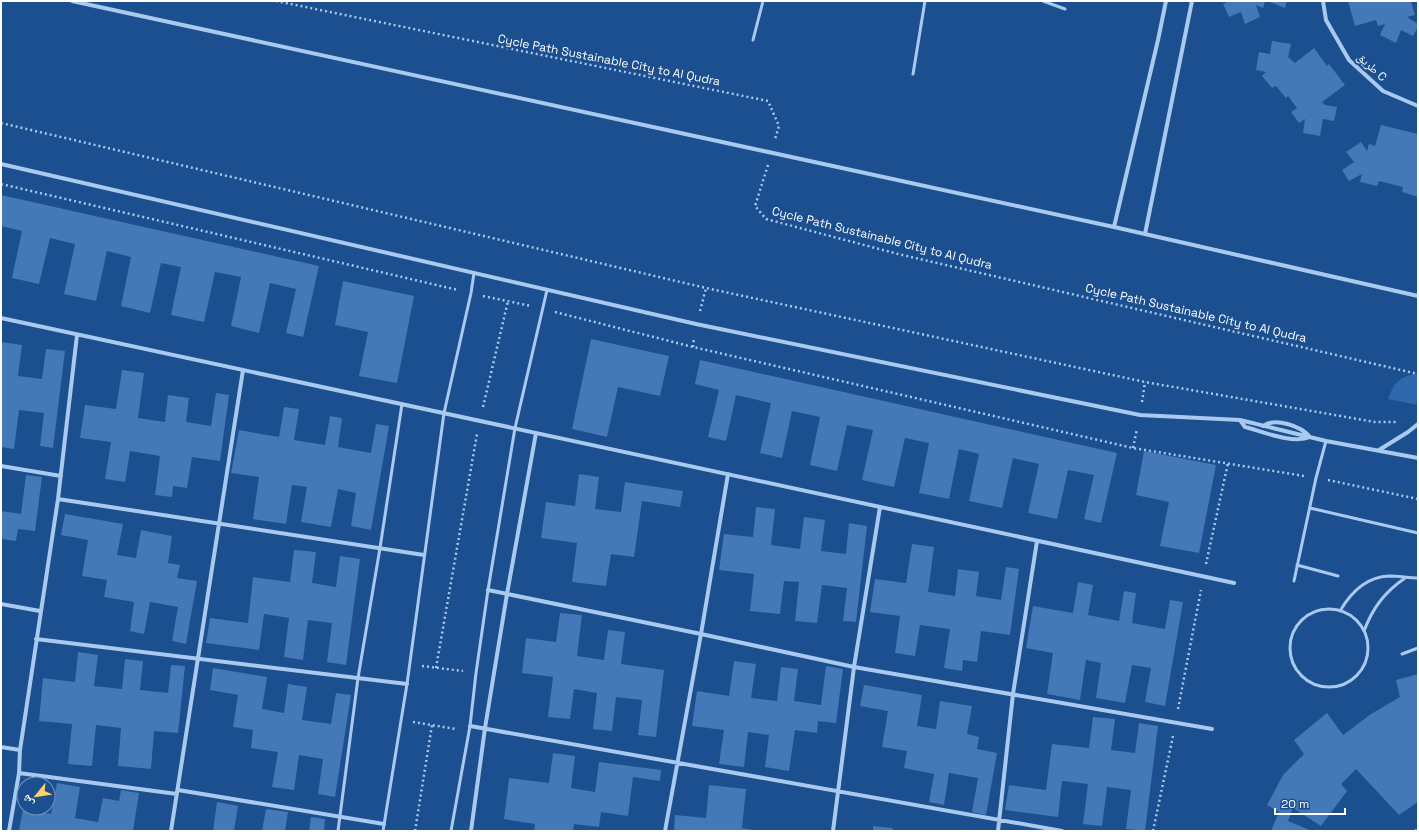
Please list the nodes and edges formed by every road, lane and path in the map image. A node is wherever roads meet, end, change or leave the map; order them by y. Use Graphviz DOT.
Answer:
graph roads {
  1 [pos="72,1"];
  2 [pos="276,1"];
  3 [pos="763,1"];
  4 [pos="925,1"];
  5 [pos="1043,1"];
  6 [pos="1166,1"];
  7 [pos="1192,1"];
  8 [pos="1323,1"];
  9 [pos="1065,9"];
  10 [pos="753,40"];
  11 [pos="913,74"];
  12 [pos="1418,106"];
  13 [pos="1,123"];
  14 [pos="771,153"];
  15 [pos="1,164"];
  16 [pos="1,184"];
  17 [pos="1114,227"];
  18 [pos="1145,234"];
  19 [pos="474,273"];
  20 [pos="547,290"];
  21 [pos="471,293"];
  22 [pos="1418,296"];
  23 [pos="508,301"];
  24 [pos="543,309"];
  25 [pos="1,318"];
  26 [pos="77,335"];
  27 [pos="243,370"];
  28 [pos="1418,374"];
  29 [pos="402,404"];
  30 [pos="444,413"];
  31 [pos="1240,420"];
  32 [pos="480,421"];
  33 [pos="1404,422"];
  34 [pos="1418,424"];
  35 [pos="515,428"];
  36 [pos="536,433"];
  37 [pos="1310,437"];
  38 [pos="1326,441"];
  39 [pos="1379,450"];
  40 [pos="1418,458"];
  41 [pos="1228,463"];
  42 [pos="1,466"];
  43 [pos="728,474"];
  44 [pos="61,476"];
  45 [pos="1316,478"];
  46 [pos="58,498"];
  47 [pos="1418,500"];
  48 [pos="880,507"];
  49 [pos="1310,508"];
  50 [pos="219,523"];
  51 [pos="1418,533"];
  52 [pos="1037,541"];
  53 [pos="380,548"];
  54 [pos="424,555"];
  55 [pos="1297,565"];
  56 [pos="1204,575"];
  57 [pos="1338,576"];
  58 [pos="1405,578"];
  59 [pos="1418,578"];
  60 [pos="1294,581"];
  61 [pos="1234,583"];
  62 [pos="488,590"];
  63 [pos="507,594"];
  64 [pos="1,604"];
  65 [pos="40,610"];
  66 [pos="1340,611"];
  67 [pos="1364,630"];
  68 [pos="701,634"];
  69 [pos="36,639"];
  70 [pos="1418,648"];
  71 [pos="1402,654"];
  72 [pos="198,659"];
  73 [pos="410,665"];
  74 [pos="854,667"];
  75 [pos="436,668"];
  76 [pos="476,673"];
  77 [pos="358,678"];
  78 [pos="407,684"];
  79 [pos="1013,694"];
  80 [pos="401,720"];
  81 [pos="1175,723"];
  82 [pos="432,724"];
  83 [pos="470,726"];
  84 [pos="485,728"];
  85 [pos="1212,729"];
  86 [pos="468,732"];
  87 [pos="1,747"];
  88 [pos="20,750"];
  89 [pos="677,762"];
  90 [pos="19,773"];
  91 [pos="837,791"];
  92 [pos="177,792"];
  93 [pos="340,817"];
  94 [pos="1000,820"];
  95 [pos="384,824"];
  96 [pos="1418,829"];
  97 [pos="9,831"];
  98 [pos="171,831"];
  99 [pos="338,831"];
  100 [pos="382,831"];
  101 [pos="415,831"];
  102 [pos="451,831"];
  103 [pos="471,831"];
  104 [pos="665,831"];
  105 [pos="833,831"];
  106 [pos="998,831"];
  107 [pos="1062,831"];
  108 [pos="1153,831"];
  109 [pos="1415,831"];
  1 -- 14 [label="street"];
  2 -- 14 [label="path, Cycle Path Sustainable City to Al Qudra"];
  3 -- 10 [label="lane"];
  4 -- 11 [label="lane"];
  5 -- 9 [label="lane"];
  6 -- 17 [label="street"];
  7 -- 18 [label="street"];
  8 -- 12 [label="street, طريق C"];
  13 -- 33 [label="path"];
  14 -- 17 [label="street"];
  14 -- 28 [label="path, Cycle Path Sustainable City to Al Qudra"];
  15 -- 19 [label="street"];
  16 -- 21 [label="path"];
  17 -- 18 [label="street"];
  18 -- 22 [label="street"];
  19 -- 20 [label="street"];
  19 -- 21 [label="lane"];
  20 -- 24 [label="lane"];
  20 -- 31 [label="street"];
  21 -- 23 [label="path"];
  21 -- 30 [label="lane"];
  23 -- 24 [label="path"];
  23 -- 32 [label="path"];
  24 -- 35 [label="lane"];
  24 -- 41 [label="path"];
  25 -- 26 [label="street"];
  26 -- 27 [label="street"];
  26 -- 44 [label="street"];
  27 -- 29 [label="street"];
  27 -- 50 [label="street"];
  29 -- 30 [label="street"];
  29 -- 53 [label="lane"];
  30 -- 32 [label="street"];
  30 -- 54 [label="lane"];
  31 -- 37 [label="street"];
  31 -- 37 [label="street"];
  32 -- 35 [label="street"];
  32 -- 75 [label="path"];
  34 -- 39 [label="street"];
  35 -- 36 [label="street"];
  35 -- 62 [label="lane"];
  36 -- 43 [label="street"];
  36 -- 63 [label="street"];
  37 -- 38 [label="street"];
  38 -- 39 [label="street"];
  38 -- 45 [label="lane"];
  39 -- 40 [label="street"];
  41 -- 45 [label="path"];
  41 -- 56 [label="path"];
  42 -- 44 [label="street"];
  43 -- 48 [label="street"];
  43 -- 68 [label="street"];
  44 -- 46 [label="street"];
  45 -- 47 [label="path"];
  45 -- 49 [label="lane"];
  46 -- 50 [label="street"];
  46 -- 65 [label="street"];
  48 -- 52 [label="street"];
  48 -- 74 [label="street"];
  49 -- 51 [label="lane"];
  49 -- 55 [label="lane"];
  50 -- 53 [label="street"];
  50 -- 72 [label="street"];
  52 -- 56 [label="street"];
  52 -- 79 [label="street"];
  53 -- 54 [label="street"];
  53 -- 77 [label="lane"];
  54 -- 73 [label="lane"];
  55 -- 57 [label="lane"];
  55 -- 60 [label="lane"];
  56 -- 61 [label="street"];
  56 -- 81 [label="path"];
  58 -- 59 [label="lane"];
  58 -- 66 [label="lane"];
  58 -- 67 [label="lane"];
  62 -- 63 [label="street"];
  62 -- 76 [label="lane"];
  63 -- 68 [label="street"];
  63 -- 84 [label="street"];
  64 -- 65 [label="street"];
  65 -- 69 [label="street"];
  66 -- 67 [label="lane"];
  66 -- 67 [label="lane"];
  68 -- 74 [label="street"];
  68 -- 89 [label="street"];
  69 -- 72 [label="street"];
  69 -- 88 [label="street"];
  70 -- 71 [label="lane"];
  72 -- 77 [label="street"];
  72 -- 92 [label="street"];
  73 -- 75 [label="path"];
  73 -- 78 [label="lane"];
  74 -- 79 [label="street"];
  74 -- 91 [label="street"];
  75 -- 76 [label="path"];
  76 -- 83 [label="lane"];
  77 -- 78 [label="street"];
  77 -- 93 [label="lane"];
  78 -- 80 [label="lane"];
  79 -- 81 [label="street"];
  79 -- 94 [label="street"];
  80 -- 82 [label="path"];
  80 -- 95 [label="lane"];
  81 -- 85 [label="street"];
  81 -- 108 [label="path"];
  82 -- 86 [label="path"];
  82 -- 101 [label="path"];
  83 -- 84 [label="street"];
  83 -- 86 [label="lane"];
  84 -- 89 [label="street"];
  84 -- 103 [label="street"];
  86 -- 102 [label="lane"];
  87 -- 88 [label="street"];
  88 -- 90 [label="street"];
  89 -- 91 [label="street"];
  89 -- 104 [label="street"];
  90 -- 92 [label="street"];
  90 -- 97 [label="street"];
  91 -- 94 [label="street"];
  91 -- 105 [label="street"];
  92 -- 93 [label="street"];
  92 -- 98 [label="street"];
  93 -- 95 [label="street"];
  93 -- 99 [label="lane"];
  94 -- 106 [label="street"];
  94 -- 107 [label="street"];
  95 -- 100 [label="lane"];
  96 -- 109 [label="path"];
}
